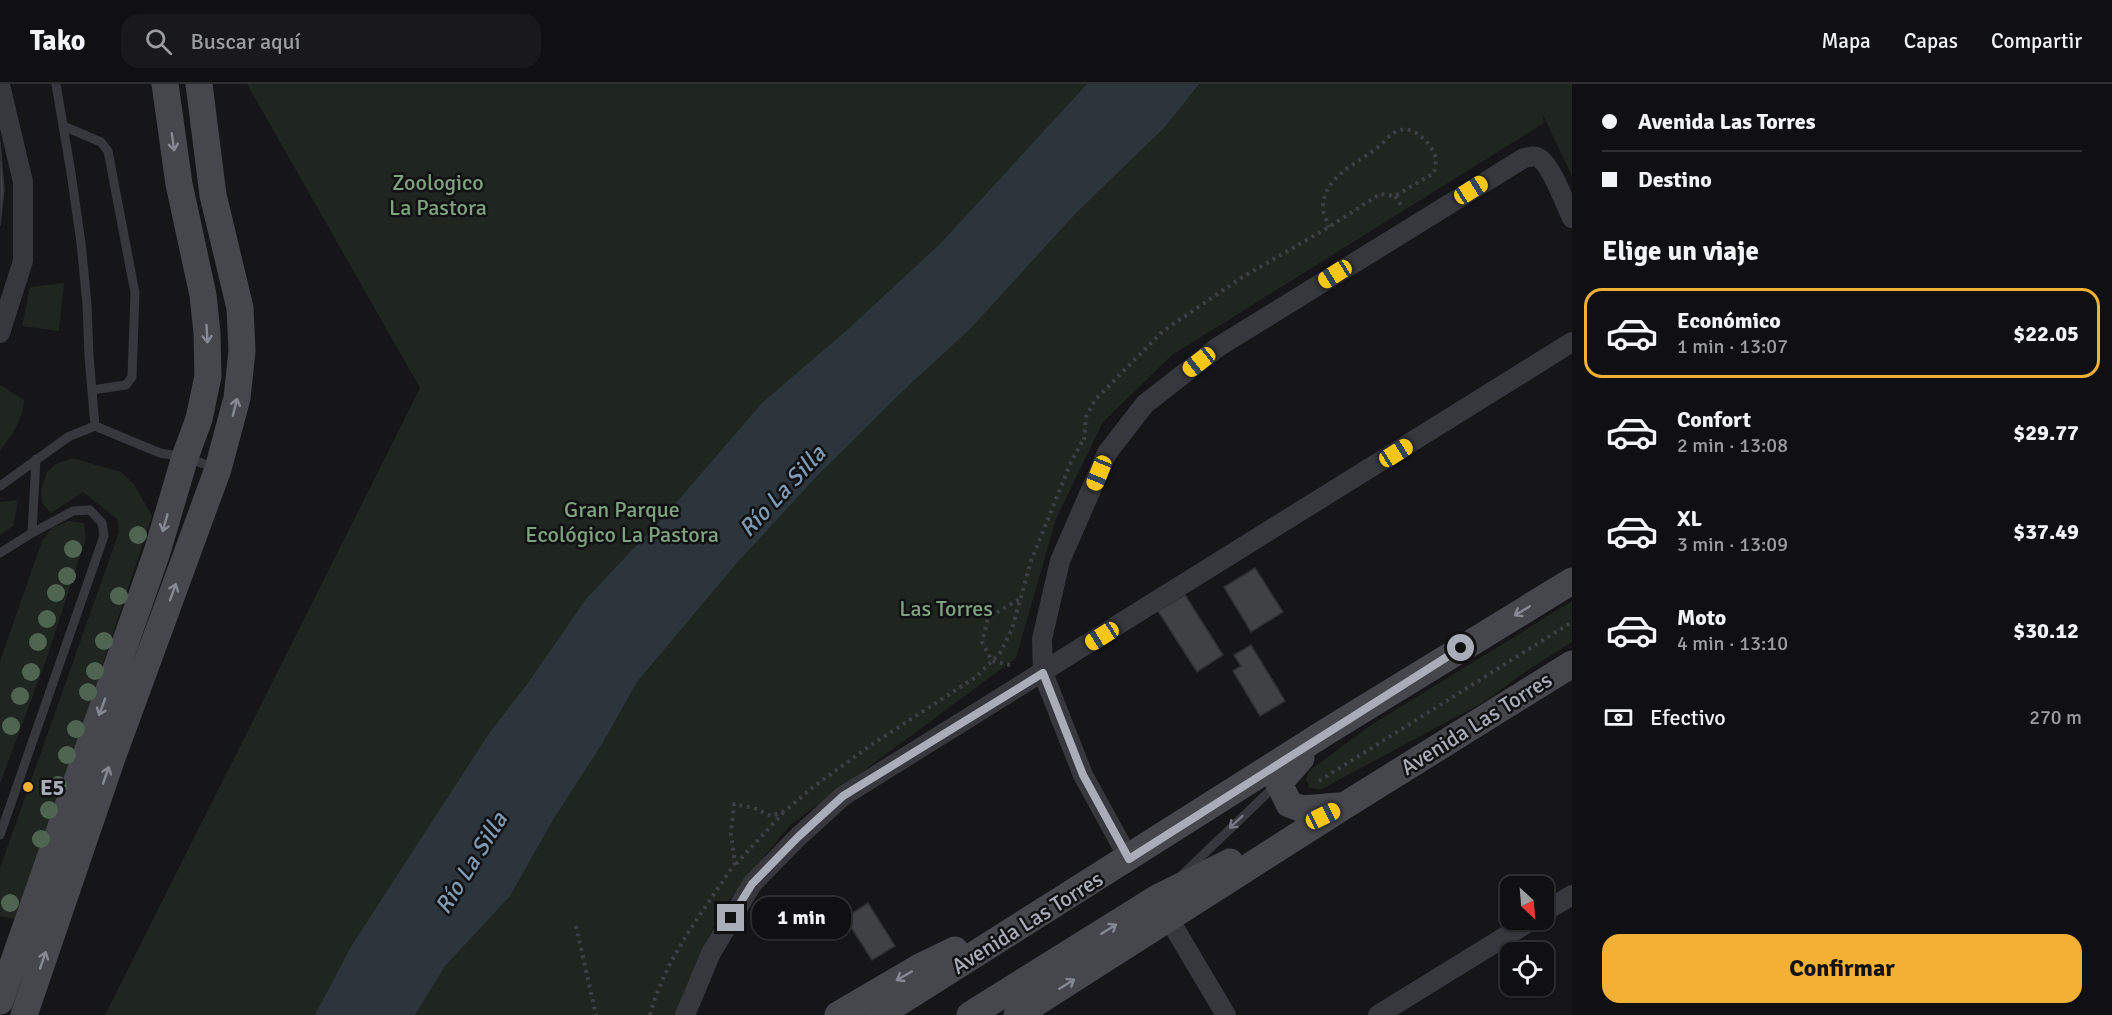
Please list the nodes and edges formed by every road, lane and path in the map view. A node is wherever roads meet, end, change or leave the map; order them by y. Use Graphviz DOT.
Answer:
graph roads {
  1 [pos="56,84"];
  2 [pos="165,84"];
  3 [pos="199,84"];
  4 [pos="0,85"];
  5 [pos="63,126"];
  6 [pos="1572,218"];
  7 [pos="1329,227"];
  8 [pos="0,333"];
  9 [pos="1572,342"];
  10 [pos="92,390"];
  11 [pos="95,426"];
  12 [pos="1083,440"];
  13 [pos="1107,453"];
  14 [pos="185,458"];
  15 [pos="36,459"];
  16 [pos="218,470"];
  17 [pos="0,486"];
  18 [pos="32,533"];
  19 [pos="0,553"];
  20 [pos="1572,581"];
  21 [pos="1021,597"];
  22 [pos="1572,622"];
  23 [pos="992,661"];
  24 [pos="1572,664"];
  25 [pos="1043,673"];
  26 [pos="1326,732"];
  27 [pos="1279,783"];
  28 [pos="1313,784"];
  29 [pos="1344,806"];
  30 [pos="0,835"];
  31 [pos="1129,859"];
  32 [pos="1572,895"];
  33 [pos="1554,906"];
  34 [pos="1156,908"];
  35 [pos="576,926"];
  36 [pos="1016,929"];
  37 [pos="1516,930"];
  38 [pos="1,995"];
  39 [pos="24,1015"];
  40 [pos="596,1015"];
  41 [pos="650,1015"];
  42 [pos="685,1015"];
  43 [pos="838,1015"];
  44 [pos="879,1015"];
  45 [pos="970,1015"];
  46 [pos="1017,1015"];
  47 [pos="1226,1015"];
  48 [pos="1378,1015"];
  1 -- 5 [label="lane"];
  2 -- 14 [label="main road, one-way"];
  16 -- 3 [label="main road, one-way"];
  4 -- 8 [label="street"];
  5 -- 10 [label="lane"];
  5 -- 10 [label="lane"];
  6 -- 13 [label="street"];
  7 -- 7 [label="path"];
  7 -- 12 [label="path"];
  9 -- 25 [label="street"];
  10 -- 11 [label="lane"];
  11 -- 14 [label="lane"];
  11 -- 15 [label="lane"];
  12 -- 13 [label="path"];
  12 -- 21 [label="path"];
  13 -- 25 [label="street"];
  14 -- 16 [label="lane"];
  14 -- 38 [label="main road, one-way"];
  15 -- 17 [label="lane"];
  15 -- 18 [label="lane"];
  39 -- 16 [label="main road, one-way"];
  18 -- 19 [label="lane"];
  18 -- 30 [label="lane"];
  20 -- 26 [label="main road, Avenida Las Torres, one-way"];
  21 -- 23 [label="path"];
  21 -- 23 [label="path"];
  22 -- 28 [label="path"];
  23 -- 25 [label="path"];
  23 -- 41 [label="path"];
  24 -- 29 [label="main road, Avenida Las Torres"];
  25 -- 31 [label="street"];
  25 -- 42 [label="street"];
  26 -- 27 [label="main road"];
  26 -- 31 [label="main road, Avenida Las Torres"];
  27 -- 29 [label="main road"];
  27 -- 34 [label="lane, one-way"];
  29 -- 34 [label="main road, Avenida Las Torres"];
  31 -- 36 [label="main road, Avenida Las Torres"];
  32 -- 33 [label="street"];
  45 -- 34 [label="main road, one-way"];
  46 -- 34 [label="main road, one-way"];
  34 -- 47 [label="street"];
  35 -- 40 [label="path"];
  36 -- 43 [label="main road, one-way"];
  36 -- 44 [label="main road, Avenida Las Torres"];
  37 -- 48 [label="street"];
}
